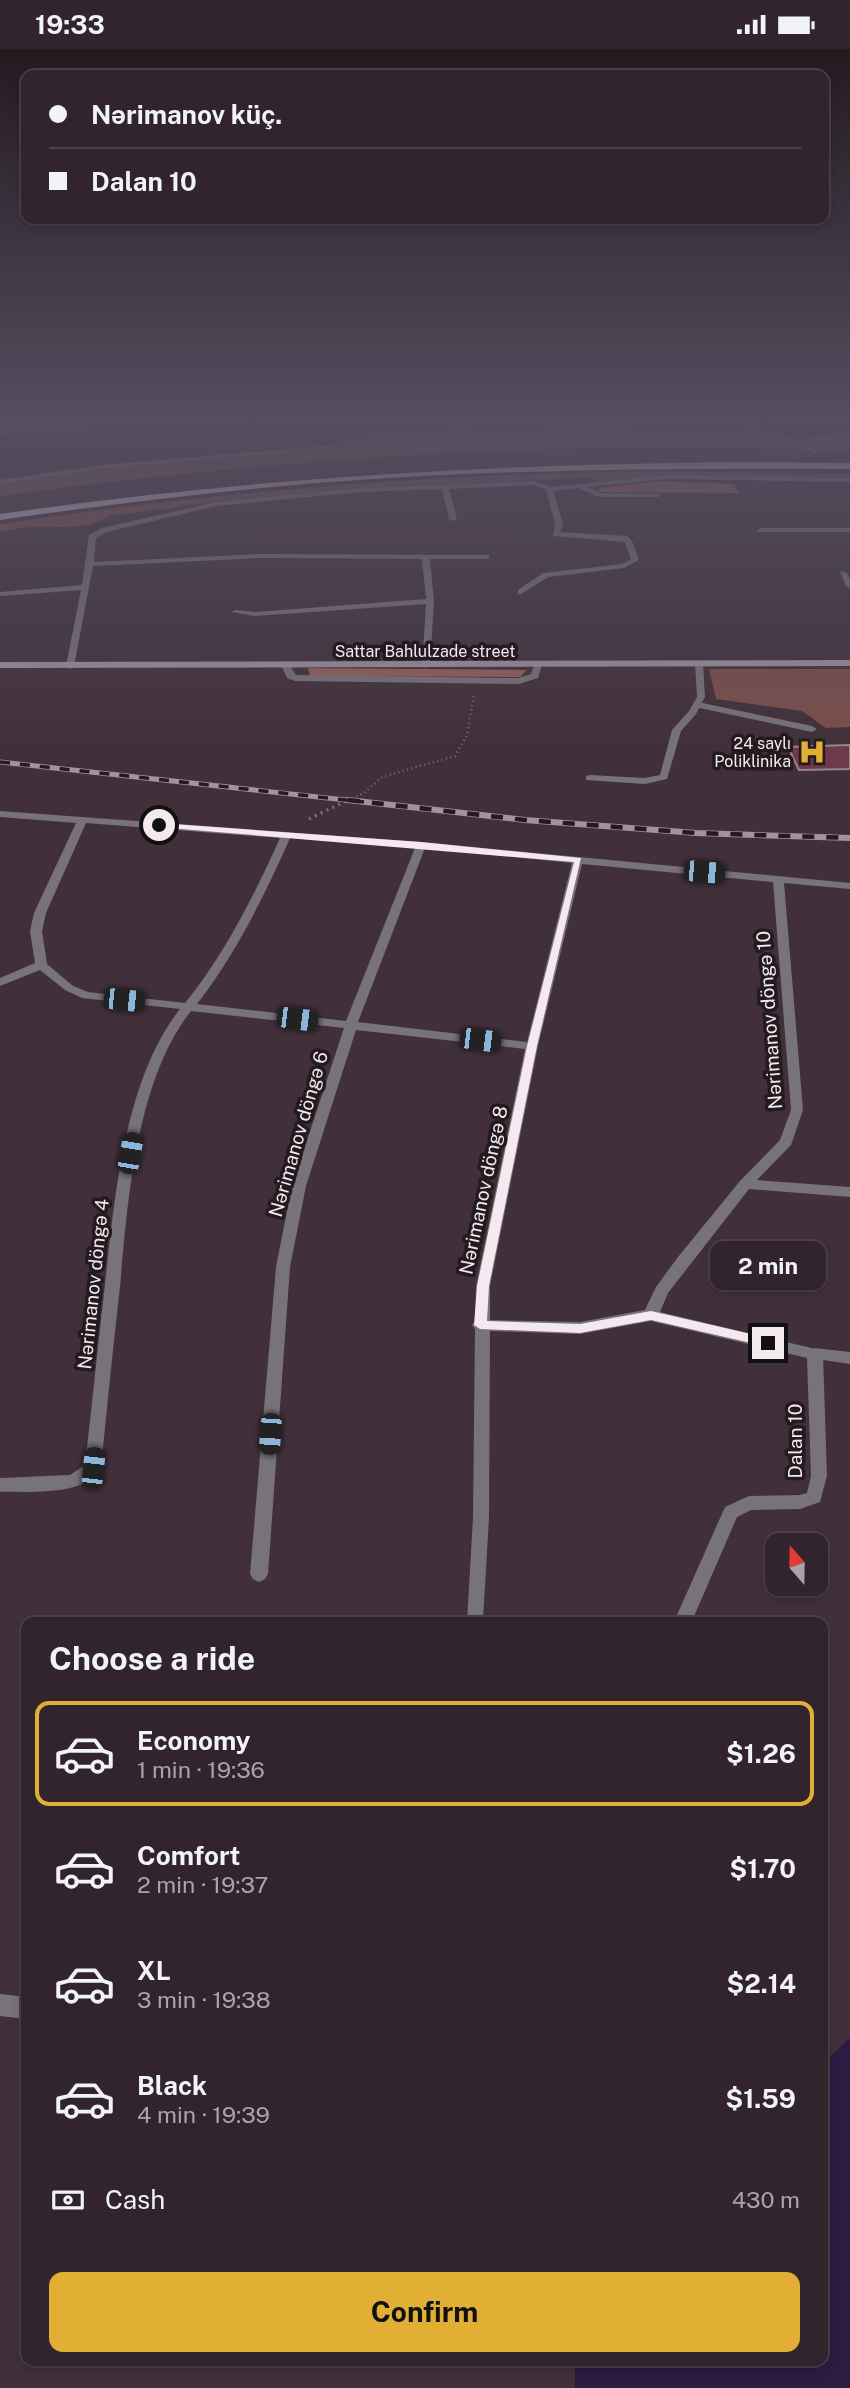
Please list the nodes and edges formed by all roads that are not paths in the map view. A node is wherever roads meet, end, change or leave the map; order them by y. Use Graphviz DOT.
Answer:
graph roads {
  1 [pos="110,530"];
  2 [pos="557,530"];
  3 [pos="426,557"];
  4 [pos="486,557"];
  5 [pos="90,564"];
  6 [pos="843,573"];
  7 [pos="850,586"];
  8 [pos="83,587"];
  9 [pos="521,591"];
  10 [pos="0,594"];
  11 [pos="429,601"];
  12 [pos="235,612"];
  13 [pos="850,663"];
  14 [pos="699,664"];
  15 [pos="0,665"];
  16 [pos="285,665"];
  17 [pos="426,665"];
  18 [pos="538,665"];
  19 [pos="70,666"];
  20 [pos="698,705"];
  21 [pos="812,730"];
  22 [pos="589,778"];
  23 [pos="0,814"];
  24 [pos="83,819"];
  25 [pos="286,835"];
  26 [pos="421,845"];
  27 [pos="578,860"];
  28 [pos="778,879"];
  29 [pos="850,886"];
  30 [pos="41,965"];
  31 [pos="0,982"];
  32 [pos="189,1006"];
  33 [pos="351,1025"];
  34 [pos="532,1046"];
  35 [pos="745,1184"];
  36 [pos="850,1192"];
  37 [pos="651,1315"];
  38 [pos="480,1325"];
  39 [pos="815,1354"];
  40 [pos="850,1358"];
  41 [pos="0,1485"];
  42 [pos="259,1574"];
  43 [pos="686,1615"];
  44 [pos="474,1617"];
  45 [pos="0,2005"];
  46 [pos="21,2007"];
  1 -- 5 [label="street"];
  2 -- 9 [label="street"];
  3 -- 4 [label="street"];
  3 -- 5 [label="street"];
  3 -- 11 [label="street"];
  5 -- 8 [label="street"];
  6 -- 7 [label="street"];
  8 -- 10 [label="street"];
  8 -- 19 [label="street"];
  11 -- 12 [label="street"];
  11 -- 17 [label="street"];
  13 -- 14 [label="main road, Sattar Bahlulzade street"];
  14 -- 18 [label="main road, Sattar Bahlulzade street"];
  14 -- 20 [label="street"];
  15 -- 19 [label="main road, Sattar Bahlulzade street"];
  16 -- 17 [label="main road, Sattar Bahlulzade street"];
  16 -- 18 [label="street"];
  16 -- 19 [label="main road, Sattar Bahlulzade street"];
  17 -- 18 [label="main road, Sattar Bahlulzade street"];
  20 -- 21 [label="street"];
  20 -- 22 [label="street"];
  23 -- 24 [label="street"];
  24 -- 25 [label="street"];
  24 -- 30 [label="street"];
  25 -- 26 [label="street"];
  25 -- 32 [label="street, Nərimanov döngə 4"];
  26 -- 27 [label="street"];
  26 -- 33 [label="street, Nərimanov döngə 6"];
  27 -- 28 [label="street"];
  27 -- 34 [label="street, Nərimanov döngə 8"];
  28 -- 29 [label="street"];
  28 -- 35 [label="street, Nərimanov döngə 10"];
  30 -- 31 [label="street"];
  30 -- 32 [label="street"];
  32 -- 33 [label="street"];
  32 -- 41 [label="street, Nərimanov döngə 4"];
  33 -- 34 [label="street"];
  33 -- 42 [label="street, Nərimanov döngə 6"];
  34 -- 38 [label="street, Nərimanov döngə 8"];
  35 -- 36 [label="street"];
  35 -- 37 [label="street, Nərimanov döngə 10"];
  37 -- 38 [label="street"];
  37 -- 39 [label="street"];
  38 -- 44 [label="street, Nərimanov döngə 8"];
  39 -- 40 [label="street"];
  39 -- 43 [label="street, Dalan 10"];
  45 -- 46 [label="street"];
}
